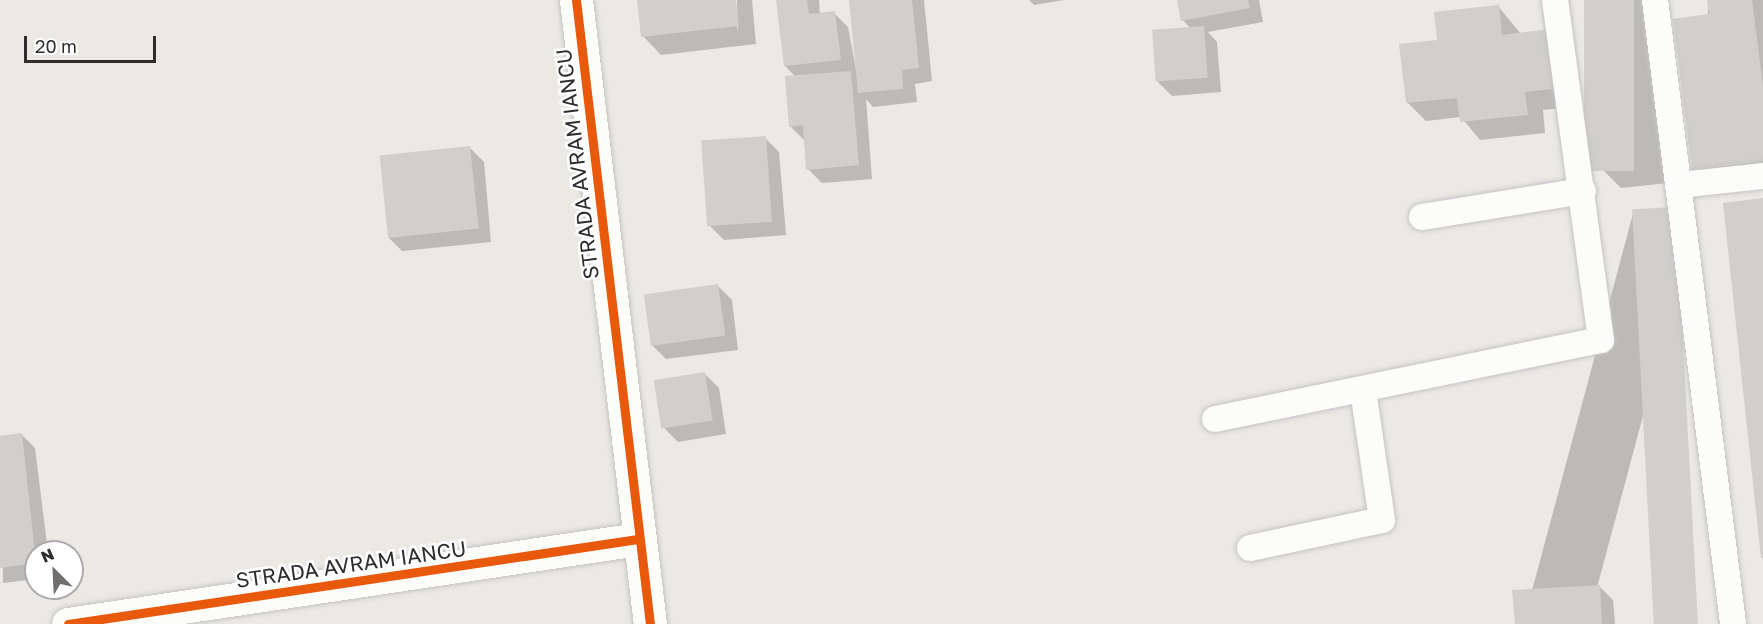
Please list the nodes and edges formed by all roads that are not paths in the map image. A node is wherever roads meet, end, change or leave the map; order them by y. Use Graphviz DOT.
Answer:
graph roads {
  1 [pos="576,0"];
  2 [pos="1555,0"];
  3 [pos="1655,0"];
  4 [pos="1763,176"];
  5 [pos="1680,185"];
  6 [pos="1583,191"];
  7 [pos="1422,218"];
  8 [pos="1363,390"];
  9 [pos="1215,419"];
  10 [pos="638,539"];
  11 [pos="1250,548"];
  12 [pos="68,624"];
  13 [pos="650,624"];
  14 [pos="1733,624"];
  1 -- 10 [label="street, STRADA AVRAM IANCU"];
  2 -- 6 [label="lane"];
  3 -- 5 [label="lane"];
  4 -- 5 [label="lane"];
  5 -- 14 [label="lane"];
  6 -- 7 [label="lane"];
  6 -- 8 [label="lane"];
  8 -- 9 [label="lane"];
  8 -- 11 [label="lane"];
  10 -- 12 [label="street, STRADA AVRAM IANCU"];
  10 -- 13 [label="street, STRADA AVRAM IANCU"];
}
